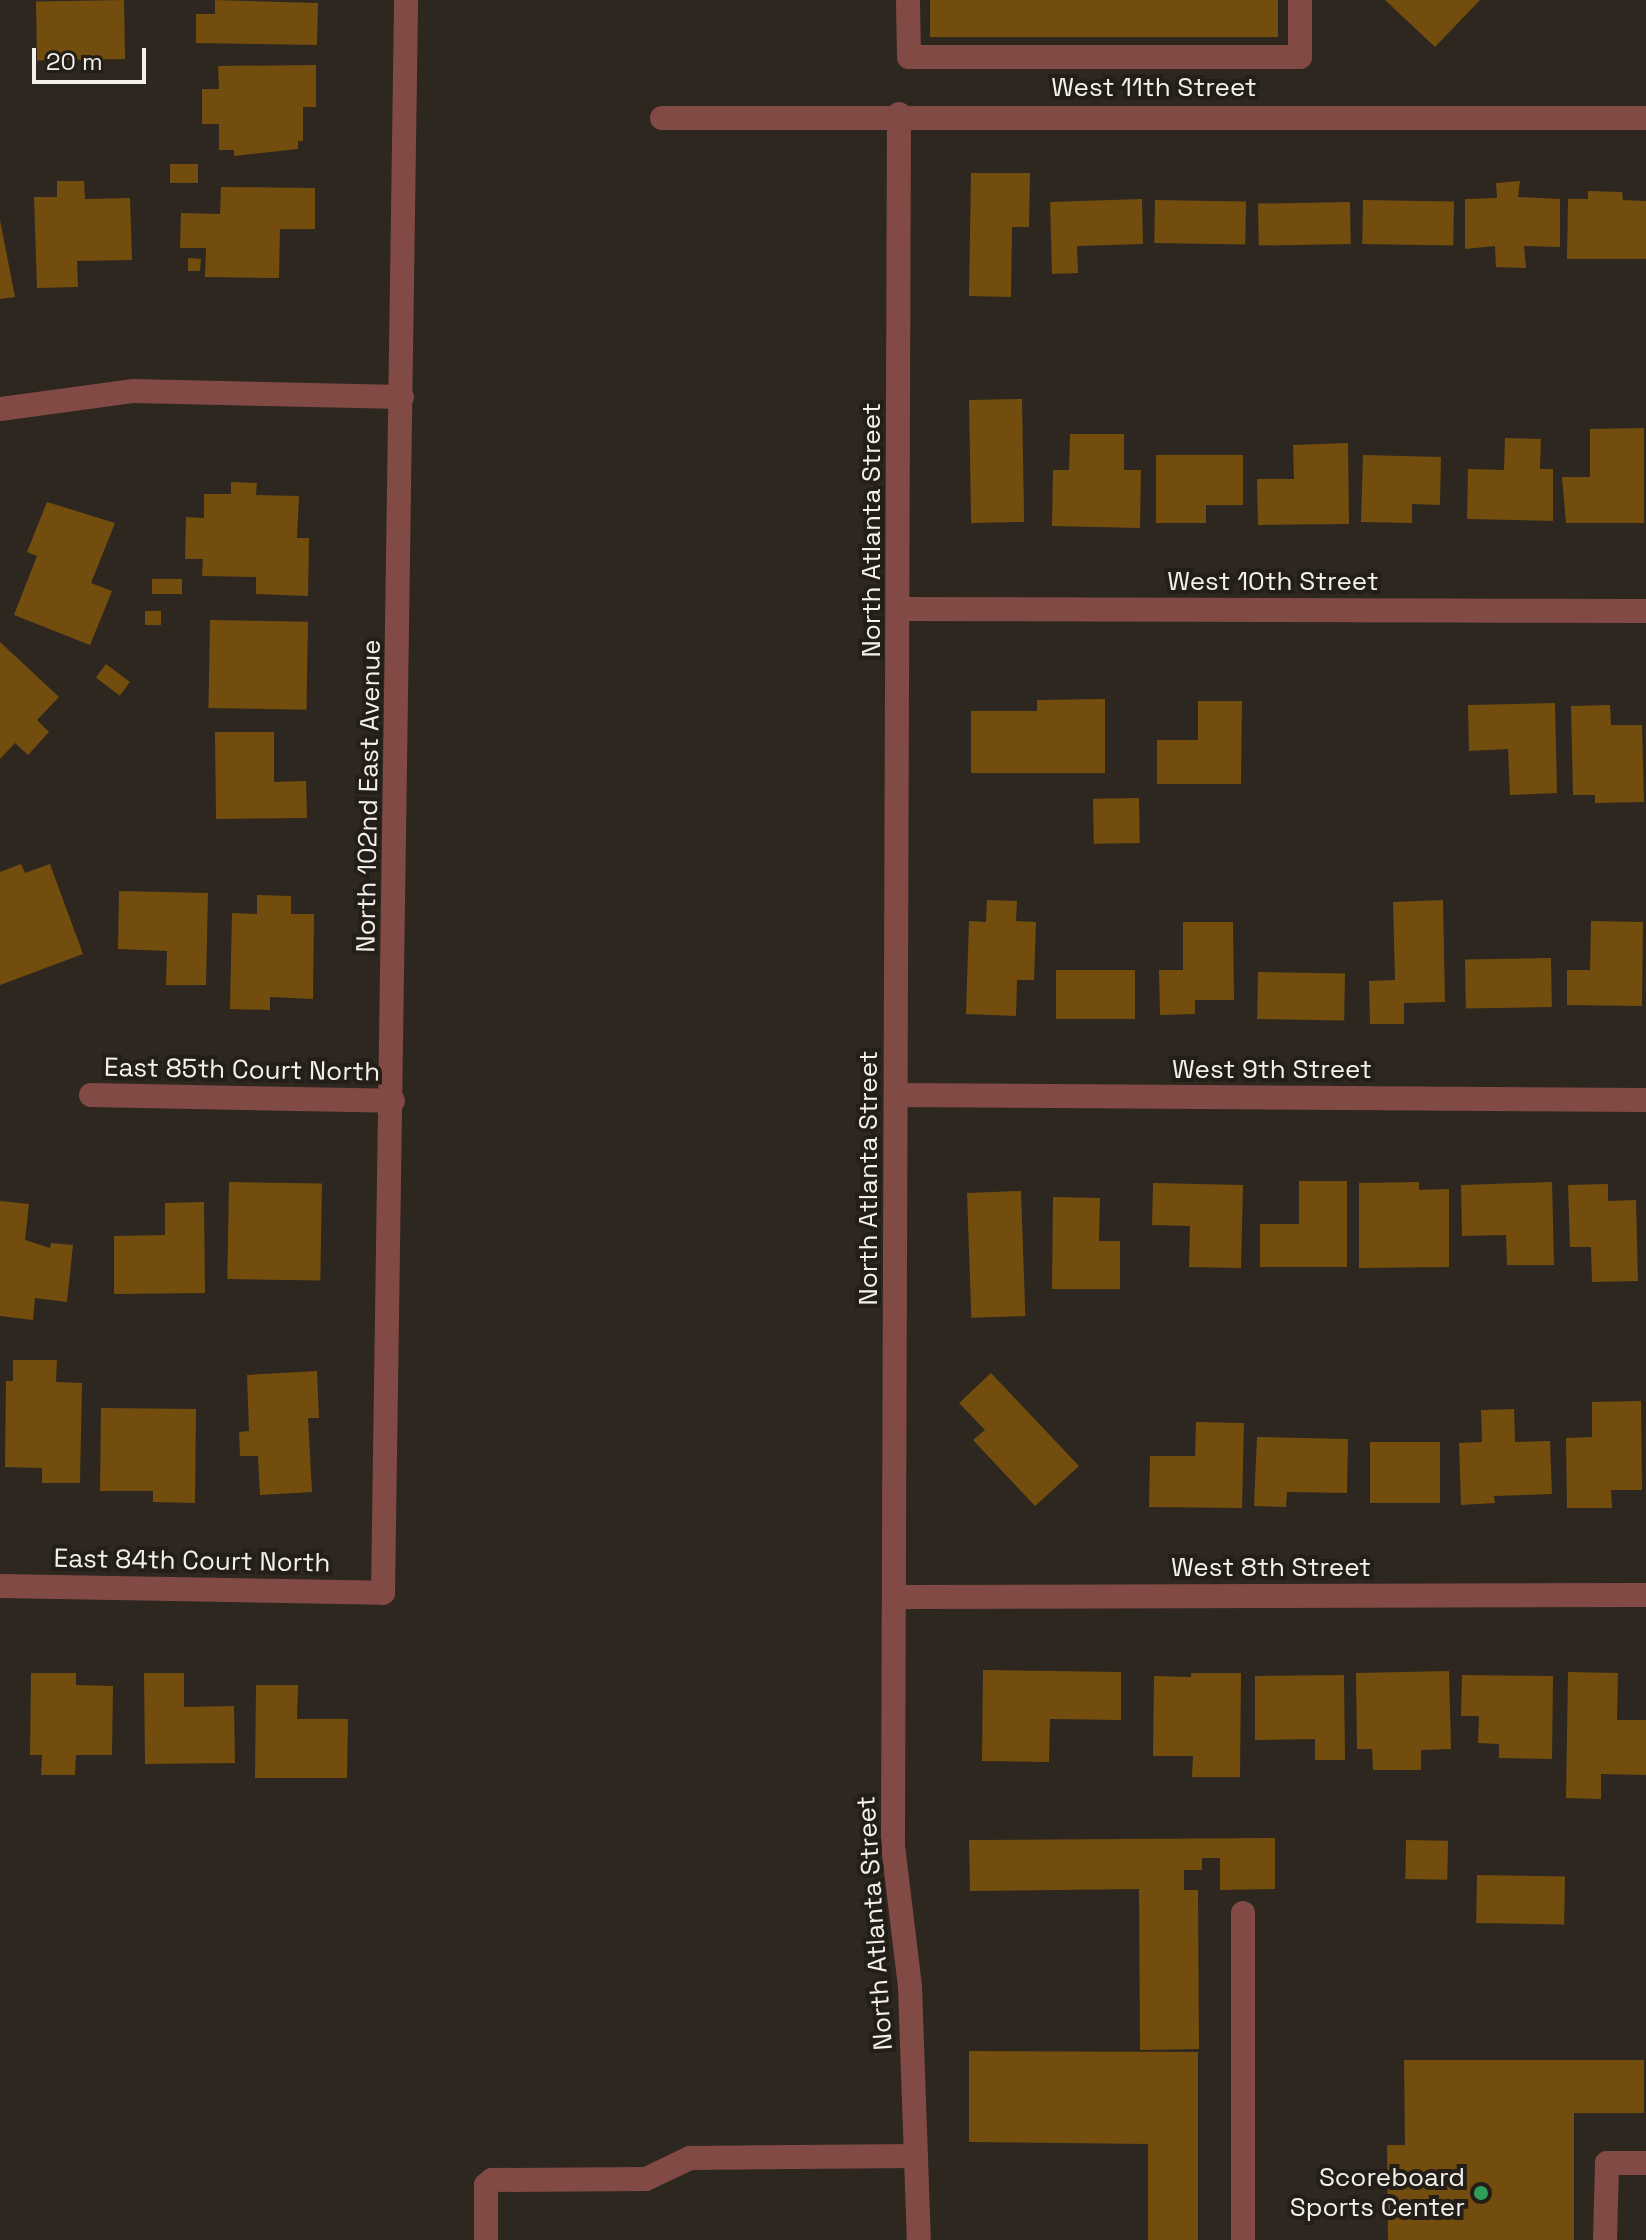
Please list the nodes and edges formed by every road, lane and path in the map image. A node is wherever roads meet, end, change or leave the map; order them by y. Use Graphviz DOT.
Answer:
graph roads {
  1 [pos="406,0"];
  2 [pos="908,0"];
  3 [pos="1300,0"];
  4 [pos="899,114"];
  5 [pos="662,118"];
  6 [pos="1646,118"];
  7 [pos="402,397"];
  8 [pos="0,409"];
  9 [pos="900,609"];
  10 [pos="1646,611"];
  11 [pos="91,1095"];
  12 [pos="898,1095"];
  13 [pos="1646,1100"];
  14 [pos="393,1101"];
  15 [pos="0,1586"];
  16 [pos="383,1593"];
  17 [pos="1646,1595"];
  18 [pos="896,1597"];
  19 [pos="1243,1913"];
  20 [pos="916,2156"];
  21 [pos="1646,2163"];
  22 [pos="486,2240"];
  23 [pos="919,2240"];
  24 [pos="1243,2240"];
  25 [pos="1605,2240"];
  1 -- 7 [label="street, North 102nd East Avenue"];
  2 -- 3 [label="street"];
  4 -- 5 [label="street, West 11th Street"];
  4 -- 6 [label="street, West 11th Street"];
  4 -- 9 [label="street, North Atlanta Street"];
  7 -- 8 [label="street"];
  7 -- 14 [label="street, North 102nd East Avenue"];
  9 -- 10 [label="street, West 10th Street"];
  9 -- 12 [label="street, North Atlanta Street"];
  11 -- 14 [label="street, East 85th Court North"];
  12 -- 13 [label="street, West 9th Street"];
  12 -- 18 [label="street, North Atlanta Street"];
  14 -- 16 [label="street, North 102nd East Avenue"];
  15 -- 16 [label="street, East 84th Court North"];
  17 -- 18 [label="street, West 8th Street"];
  18 -- 20 [label="street, North Atlanta Street"];
  19 -- 24 [label="street"];
  20 -- 22 [label="street"];
  20 -- 23 [label="street, North Atlanta Street"];
  21 -- 25 [label="street"];
}
